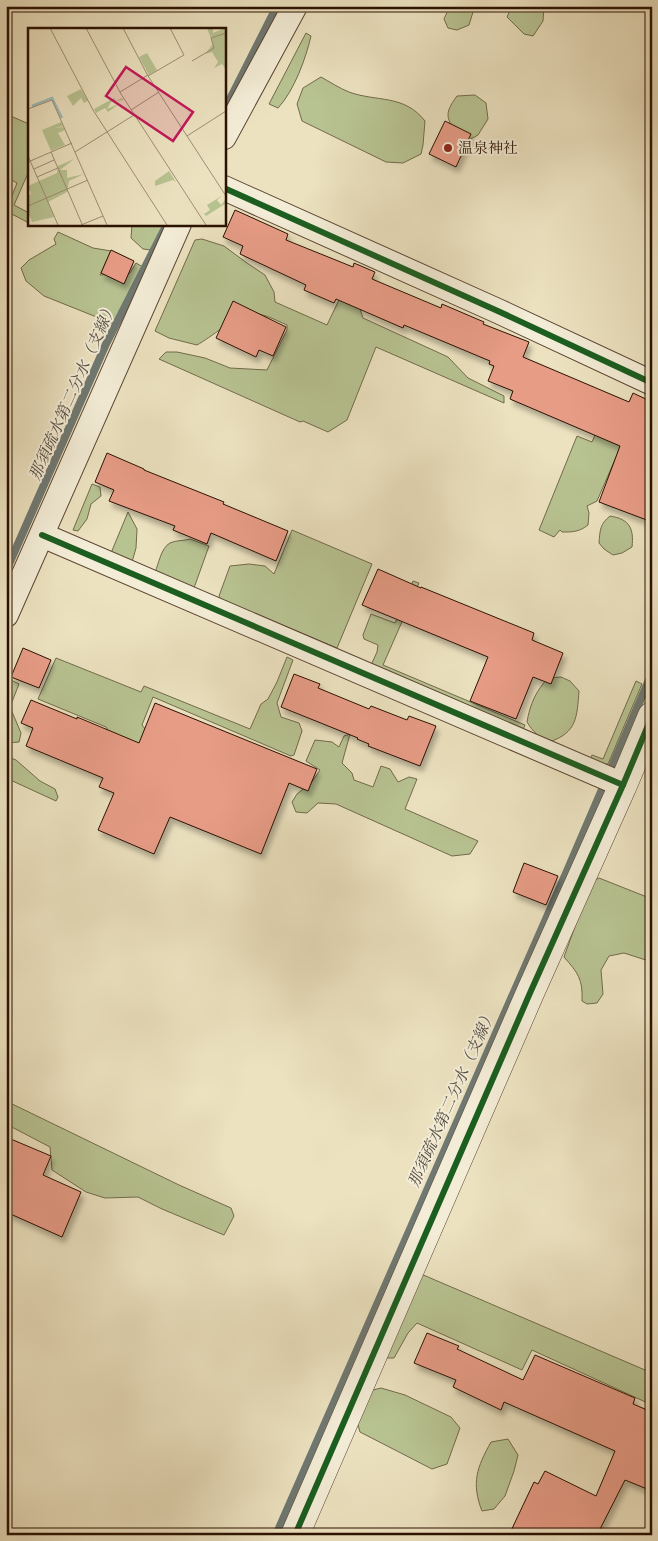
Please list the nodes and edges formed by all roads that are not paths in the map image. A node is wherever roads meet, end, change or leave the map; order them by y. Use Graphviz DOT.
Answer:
graph roads {
  1 [pos="295,6"];
  2 [pos="225,136"];
  3 [pos="225,188"];
  4 [pos="179,225"];
  5 [pos="652,383"];
  6 [pos="42,535"];
  7 [pos="6,616"];
  8 [pos="652,716"];
  9 [pos="623,786"];
  10 [pos="295,1535"];
  1 -- 2 [label="street"];
  3 -- 5 [label="street"];
  4 -- 6 [label="street"];
  6 -- 7 [label="street"];
  6 -- 9 [label="street"];
  8 -- 9 [label="street"];
  9 -- 10 [label="street"];
}
